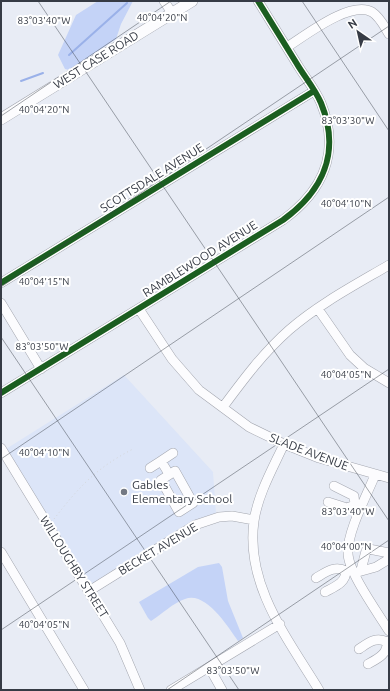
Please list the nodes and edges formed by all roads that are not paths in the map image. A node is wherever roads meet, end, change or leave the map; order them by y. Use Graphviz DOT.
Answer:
graph roads {
  1 [pos="164,1"];
  2 [pos="192,1"];
  3 [pos="258,1"];
  4 [pos="172,13"];
  5 [pos="389,34"];
  6 [pos="287,47"];
  7 [pos="314,91"];
  8 [pos="1,119"];
  9 [pos="389,265"];
  10 [pos="1,283"];
  11 [pos="1,303"];
  12 [pos="139,309"];
  13 [pos="318,309"];
  14 [pos="41,368"];
  15 [pos="389,383"];
  16 [pos="1,393"];
  17 [pos="223,407"];
  18 [pos="284,444"];
  19 [pos="1,448"];
  20 [pos="173,453"];
  21 [pos="161,461"];
  22 [pos="150,468"];
  23 [pos="168,474"];
  24 [pos="375,475"];
  25 [pos="389,478"];
  26 [pos="334,486"];
  27 [pos="328,502"];
  28 [pos="359,504"];
  29 [pos="186,509"];
  30 [pos="254,520"];
  31 [pos="195,525"];
  32 [pos="1,552"];
  33 [pos="389,552"];
  34 [pos="389,559"];
  35 [pos="353,571"];
  36 [pos="316,578"];
  37 [pos="89,591"];
  38 [pos="325,592"];
  39 [pos="280,624"];
  40 [pos="389,631"];
  41 [pos="388,642"];
  42 [pos="358,649"];
  43 [pos="368,664"];
  44 [pos="209,667"];
  45 [pos="79,689"];
  46 [pos="140,690"];
  47 [pos="171,690"];
  48 [pos="222,690"];
  49 [pos="319,690"];
  1 -- 4 [label="street"];
  2 -- 4 [label="main road, WEST CASE ROAD"];
  3 -- 6 [label="street, RAMBLEWOOD AVENUE"];
  4 -- 8 [label="main road, WEST CASE ROAD"];
  5 -- 6 [label="street"];
  6 -- 7 [label="street, RAMBLEWOOD AVENUE"];
  7 -- 10 [label="street, SCOTTSDALE AVENUE"];
  7 -- 12 [label="street, RAMBLEWOOD AVENUE"];
  9 -- 13 [label="street"];
  11 -- 14 [label="street"];
  12 -- 14 [label="street, RAMBLEWOOD AVENUE"];
  12 -- 17 [label="street, SLADE AVENUE"];
  13 -- 15 [label="street"];
  13 -- 17 [label="street"];
  14 -- 16 [label="street, RAMBLEWOOD AVENUE"];
  17 -- 18 [label="street, SLADE AVENUE"];
  18 -- 24 [label="street, SLADE AVENUE"];
  18 -- 30 [label="street"];
  19 -- 37 [label="street, WILLOUGHBY STREET"];
  20 -- 21 [label="street"];
  21 -- 22 [label="street"];
  21 -- 23 [label="street"];
  23 -- 29 [label="street"];
  23 -- 29 [label="street"];
  24 -- 25 [label="street, SLADE AVENUE"];
  24 -- 28 [label="street"];
  26 -- 28 [label="street"];
  27 -- 28 [label="street"];
  28 -- 35 [label="street"];
  29 -- 31 [label="street"];
  30 -- 31 [label="street, BECKET AVENUE"];
  30 -- 39 [label="street"];
  31 -- 37 [label="street, BECKET AVENUE"];
  32 -- 45 [label="street"];
  33 -- 35 [label="street"];
  34 -- 35 [label="street"];
  35 -- 36 [label="street"];
  35 -- 38 [label="street"];
  35 -- 40 [label="street"];
  37 -- 46 [label="street, WILLOUGHBY STREET"];
  39 -- 44 [label="street"];
  39 -- 49 [label="street"];
  41 -- 42 [label="street"];
  41 -- 43 [label="street"];
  44 -- 47 [label="street"];
  44 -- 48 [label="street"];
}
